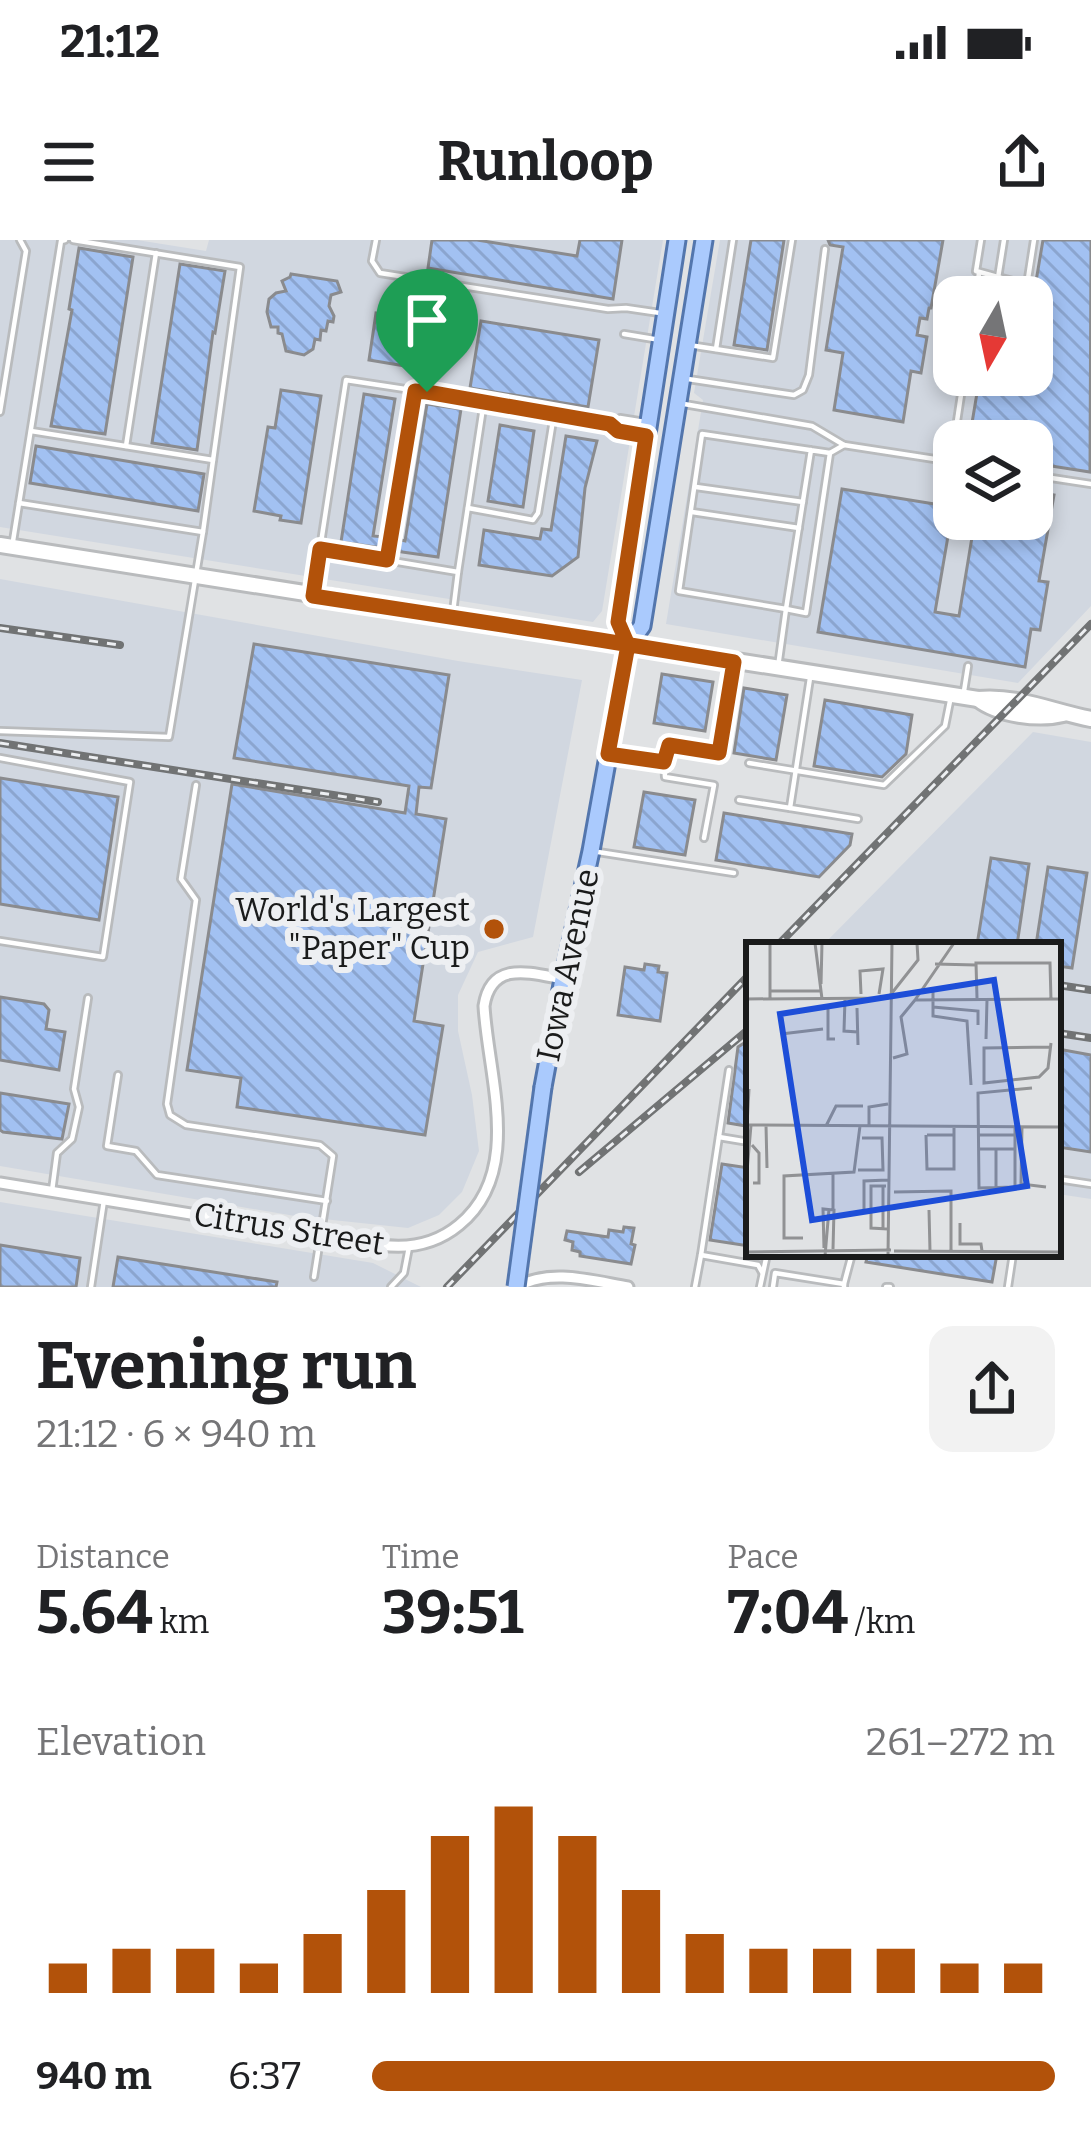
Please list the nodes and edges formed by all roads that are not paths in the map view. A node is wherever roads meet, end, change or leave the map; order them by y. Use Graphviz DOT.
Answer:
graph roads {
  1 [pos="20,240"];
  2 [pos="69,240"];
  3 [pos="376,240"];
  4 [pos="677,240"];
  5 [pos="704,240"];
  6 [pos="733,240"];
  7 [pos="792,240"];
  8 [pos="981,240"];
  9 [pos="1004,240"];
  10 [pos="1034,240"];
  11 [pos="825,248"];
  12 [pos="156,253"];
  13 [pos="980,272"];
  14 [pos="979,276"];
  15 [pos="992,276"];
  16 [pos="998,276"];
  17 [pos="1028,276"];
  18 [pos="665,314"];
  19 [pos="624,334"];
  20 [pos="661,340"];
  21 [pos="688,345"];
  22 [pos="716,350"];
  23 [pos="682,378"];
  24 [pos="415,391"];
  25 [pos="484,401"];
  26 [pos="679,403"];
  27 [pos="0,412"];
  28 [pos="554,414"];
  29 [pos="610,424"];
  30 [pos="647,429"];
  31 [pos="31,431"];
  32 [pos="844,445"];
  33 [pos="126,446"];
  34 [pos="811,450"];
  35 [pos="830,453"];
  36 [pos="933,459"];
  37 [pos="213,460"];
  38 [pos="1053,478"];
  39 [pos="1091,484"];
  40 [pos="694,487"];
  41 [pos="803,502"];
  42 [pos="18,503"];
  43 [pos="468,508"];
  44 [pos="690,512"];
  45 [pos="799,527"];
  46 [pos="203,532"];
  47 [pos="6,546"];
  48 [pos="320,549"];
  49 [pos="387,560"];
  50 [pos="458,572"];
  51 [pos="195,577"];
  52 [pos="313,596"];
  53 [pos="786,610"];
  54 [pos="453,617"];
  55 [pos="628,645"];
  56 [pos="734,662"];
  57 [pos="778,667"];
  58 [pos="968,667"];
  59 [pos="811,672"];
  60 [pos="964,697"];
  61 [pos="1091,719"];
  62 [pos="0,731"];
  63 [pos="608,754"];
  64 [pos="0,758"];
  65 [pos="664,762"];
  66 [pos="749,764"];
  67 [pos="796,770"];
  68 [pos="196,785"];
  69 [pos="739,800"];
  70 [pos="790,808"];
  71 [pos="858,819"];
  72 [pos="704,838"];
  73 [pos="591,851"];
  74 [pos="734,873"];
  75 [pos="0,941"];
  76 [pos="563,980"];
  77 [pos="88,998"];
  78 [pos="729,1070"];
  79 [pos="118,1075"];
  80 [pos="718,1137"];
  81 [pos="746,1142"];
  82 [pos="1061,1179"];
  83 [pos="0,1183"];
  84 [pos="1091,1184"];
  85 [pos="52,1192"];
  86 [pos="104,1200"];
  87 [pos="327,1201"];
  88 [pos="321,1235"];
  89 [pos="410,1247"];
  90 [pos="701,1256"];
  91 [pos="766,1257"];
  92 [pos="1012,1257"];
  93 [pos="762,1272"];
  94 [pos="314,1277"];
  95 [pos="587,1284"];
  96 [pos="844,1286"];
  97 [pos="91,1287"];
  98 [pos="391,1287"];
  99 [pos="516,1287"];
  100 [pos="628,1287"];
  101 [pos="695,1287"];
  102 [pos="760,1287"];
  103 [pos="772,1287"];
  104 [pos="1008,1287"];
  1 -- 27 [label="lane"];
  2 -- 12 [label="lane"];
  2 -- 31 [label="lane"];
  3 -- 18 [label="lane"];
  4 -- 18 [label="main road, Iowa Avenue"];
  5 -- 21 [label="main road, Iowa Avenue"];
  6 -- 22 [label="lane"];
  7 -- 22 [label="lane"];
  8 -- 13 [label="lane"];
  9 -- 16 [label="lane"];
  10 -- 17 [label="lane"];
  11 -- 23 [label="lane"];
  12 -- 33 [label="lane"];
  12 -- 37 [label="lane"];
  13 -- 14 [label="lane"];
  13 -- 15 [label="lane"];
  18 -- 20 [label="main road, Iowa Avenue"];
  19 -- 20 [label="lane"];
  20 -- 30 [label="main road, Iowa Avenue"];
  21 -- 22 [label="lane"];
  21 -- 23 [label="main road, Iowa Avenue"];
  23 -- 26 [label="main road, Iowa Avenue"];
  24 -- 25 [label="lane"];
  24 -- 48 [label="lane"];
  24 -- 49 [label="lane"];
  25 -- 28 [label="lane"];
  25 -- 43 [label="lane"];
  26 -- 32 [label="lane"];
  26 -- 55 [label="main road, Iowa Avenue"];
  28 -- 29 [label="lane"];
  28 -- 43 [label="lane"];
  29 -- 30 [label="lane"];
  29 -- 30 [label="lane"];
  30 -- 55 [label="main road, Iowa Avenue"];
  31 -- 33 [label="lane"];
  31 -- 42 [label="lane"];
  32 -- 35 [label="lane"];
  32 -- 36 [label="lane"];
  33 -- 37 [label="lane"];
  34 -- 35 [label="lane"];
  34 -- 40 [label="lane"];
  34 -- 41 [label="lane"];
  35 -- 53 [label="lane"];
  37 -- 46 [label="lane"];
  38 -- 39 [label="lane"];
  40 -- 41 [label="lane"];
  40 -- 44 [label="lane"];
  41 -- 45 [label="lane"];
  42 -- 46 [label="lane"];
  42 -- 47 [label="lane"];
  43 -- 50 [label="lane"];
  44 -- 45 [label="lane"];
  44 -- 53 [label="lane"];
  45 -- 53 [label="lane"];
  46 -- 51 [label="lane"];
  47 -- 51 [label="street"];
  48 -- 49 [label="lane"];
  48 -- 52 [label="lane"];
  49 -- 50 [label="lane"];
  50 -- 54 [label="lane"];
  51 -- 52 [label="street"];
  51 -- 62 [label="lane"];
  52 -- 54 [label="street"];
  53 -- 57 [label="lane"];
  54 -- 55 [label="street"];
  55 -- 56 [label="street"];
  55 -- 63 [label="main road, Iowa Avenue"];
  56 -- 57 [label="street"];
  56 -- 65 [label="lane"];
  57 -- 59 [label="street"];
  58 -- 60 [label="lane"];
  59 -- 60 [label="street"];
  59 -- 67 [label="lane"];
  60 -- 61 [label="street"];
  60 -- 67 [label="lane"];
  63 -- 65 [label="lane"];
  63 -- 73 [label="main road, Iowa Avenue"];
  64 -- 75 [label="lane"];
  65 -- 72 [label="lane"];
  66 -- 67 [label="lane"];
  67 -- 70 [label="lane"];
  68 -- 87 [label="lane"];
  69 -- 70 [label="lane"];
  70 -- 71 [label="lane"];
  73 -- 74 [label="lane"];
  73 -- 76 [label="main road, Iowa Avenue"];
  76 -- 89 [label="street, Citrus Street"];
  76 -- 99 [label="main road, Iowa Avenue, bridge"];
  77 -- 85 [label="lane"];
  78 -- 80 [label="lane"];
  79 -- 87 [label="lane"];
  80 -- 81 [label="lane"];
  80 -- 90 [label="lane"];
  82 -- 84 [label="lane"];
  83 -- 85 [label="street, Citrus Street"];
  85 -- 86 [label="street, Citrus Street"];
  86 -- 88 [label="street, Citrus Street"];
  86 -- 97 [label="lane"];
  87 -- 88 [label="lane"];
  88 -- 89 [label="street, Citrus Street"];
  88 -- 94 [label="lane"];
  89 -- 98 [label="lane"];
  90 -- 93 [label="lane"];
  90 -- 101 [label="lane"];
  91 -- 93 [label="lane"];
  92 -- 104 [label="lane"];
  93 -- 102 [label="lane"];
  95 -- 99 [label="street"];
  95 -- 100 [label="street"];
  96 -- 103 [label="lane"];
}
